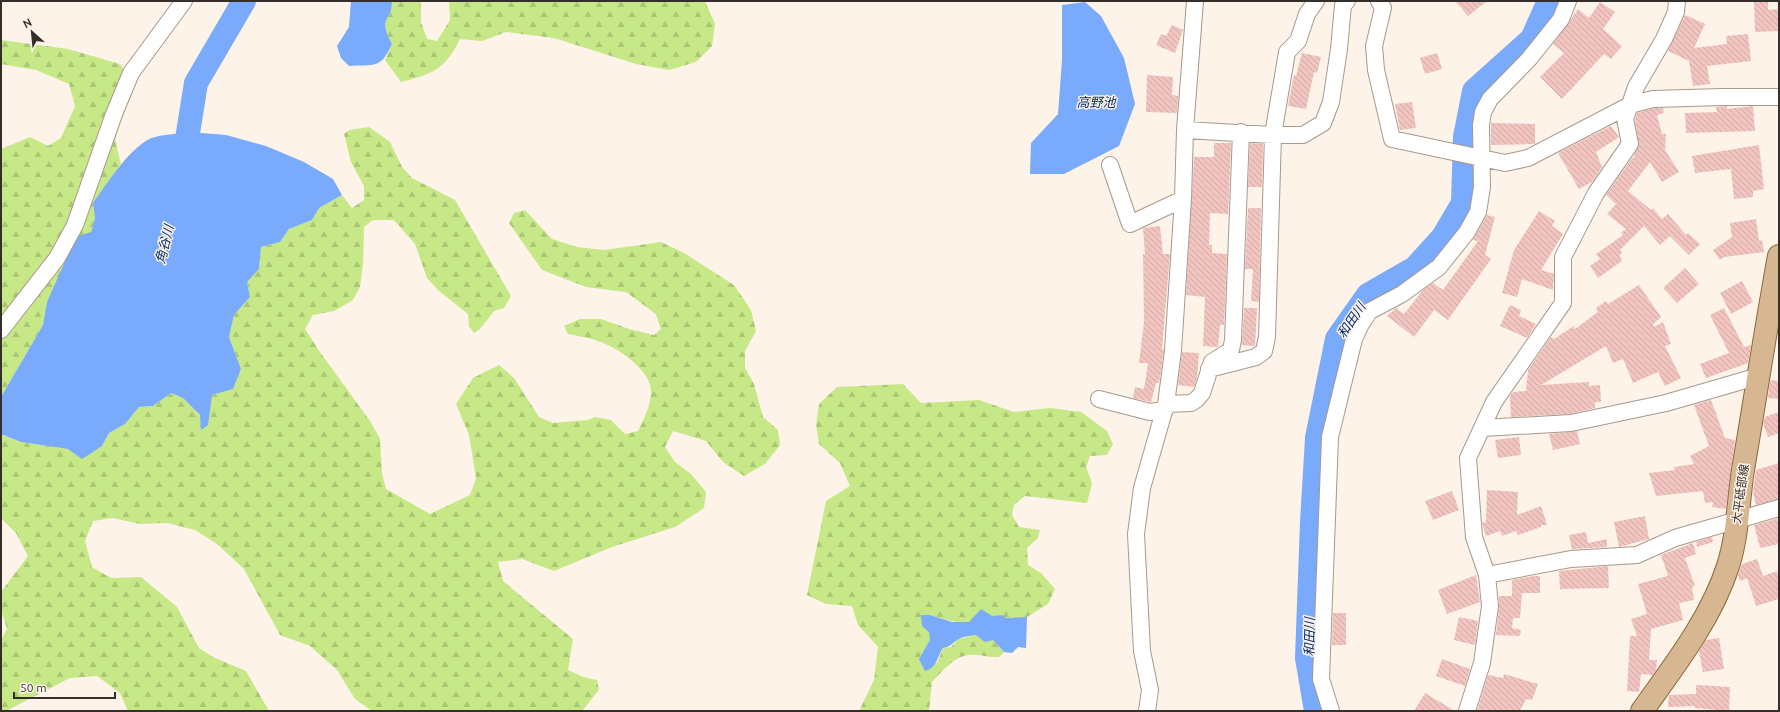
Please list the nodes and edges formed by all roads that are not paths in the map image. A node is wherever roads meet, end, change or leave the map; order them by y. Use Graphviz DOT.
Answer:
graph roads {
  1 [pos="184,1"];
  2 [pos="1195,1"];
  3 [pos="1316,1"];
  4 [pos="1347,1"];
  5 [pos="1379,1"];
  6 [pos="1568,1"];
  7 [pos="1677,1"];
  8 [pos="1779,98"];
  9 [pos="1630,105"];
  10 [pos="1185,130"];
  11 [pos="1241,132"];
  12 [pos="1273,135"];
  13 [pos="1477,158"];
  14 [pos="1110,165"];
  15 [pos="1183,199"];
  16 [pos="1779,256"];
  17 [pos="1,330"];
  18 [pos="1209,369"];
  19 [pos="1759,376"];
  20 [pos="1099,399"];
  21 [pos="1166,407"];
  22 [pos="1482,428"];
  23 [pos="1779,508"];
  24 [pos="1736,520"];
  25 [pos="1487,575"];
  26 [pos="1147,711"];
  27 [pos="1330,711"];
  28 [pos="1467,711"];
  29 [pos="1642,711"];
  1 -- 17 [label="street"];
  2 -- 10 [label="street"];
  3 -- 12 [label="street"];
  4 -- 12 [label="street"];
  5 -- 13 [label="street"];
  6 -- 13 [label="street"];
  7 -- 9 [label="street"];
  8 -- 9 [label="street"];
  9 -- 13 [label="street"];
  9 -- 22 [label="street"];
  10 -- 11 [label="street"];
  10 -- 15 [label="street"];
  11 -- 12 [label="street"];
  11 -- 18 [label="street"];
  12 -- 18 [label="street"];
  13 -- 27 [label="street"];
  14 -- 15 [label="street"];
  15 -- 21 [label="street"];
  16 -- 19 [label="main road, 大平砥部線"];
  18 -- 21 [label="street"];
  19 -- 22 [label="street"];
  19 -- 24 [label="main road, 大平砥部線"];
  20 -- 21 [label="street"];
  21 -- 26 [label="street"];
  22 -- 25 [label="street"];
  23 -- 24 [label="street"];
  24 -- 25 [label="street"];
  24 -- 29 [label="main road, 大平砥部線"];
  25 -- 28 [label="street"];
}
